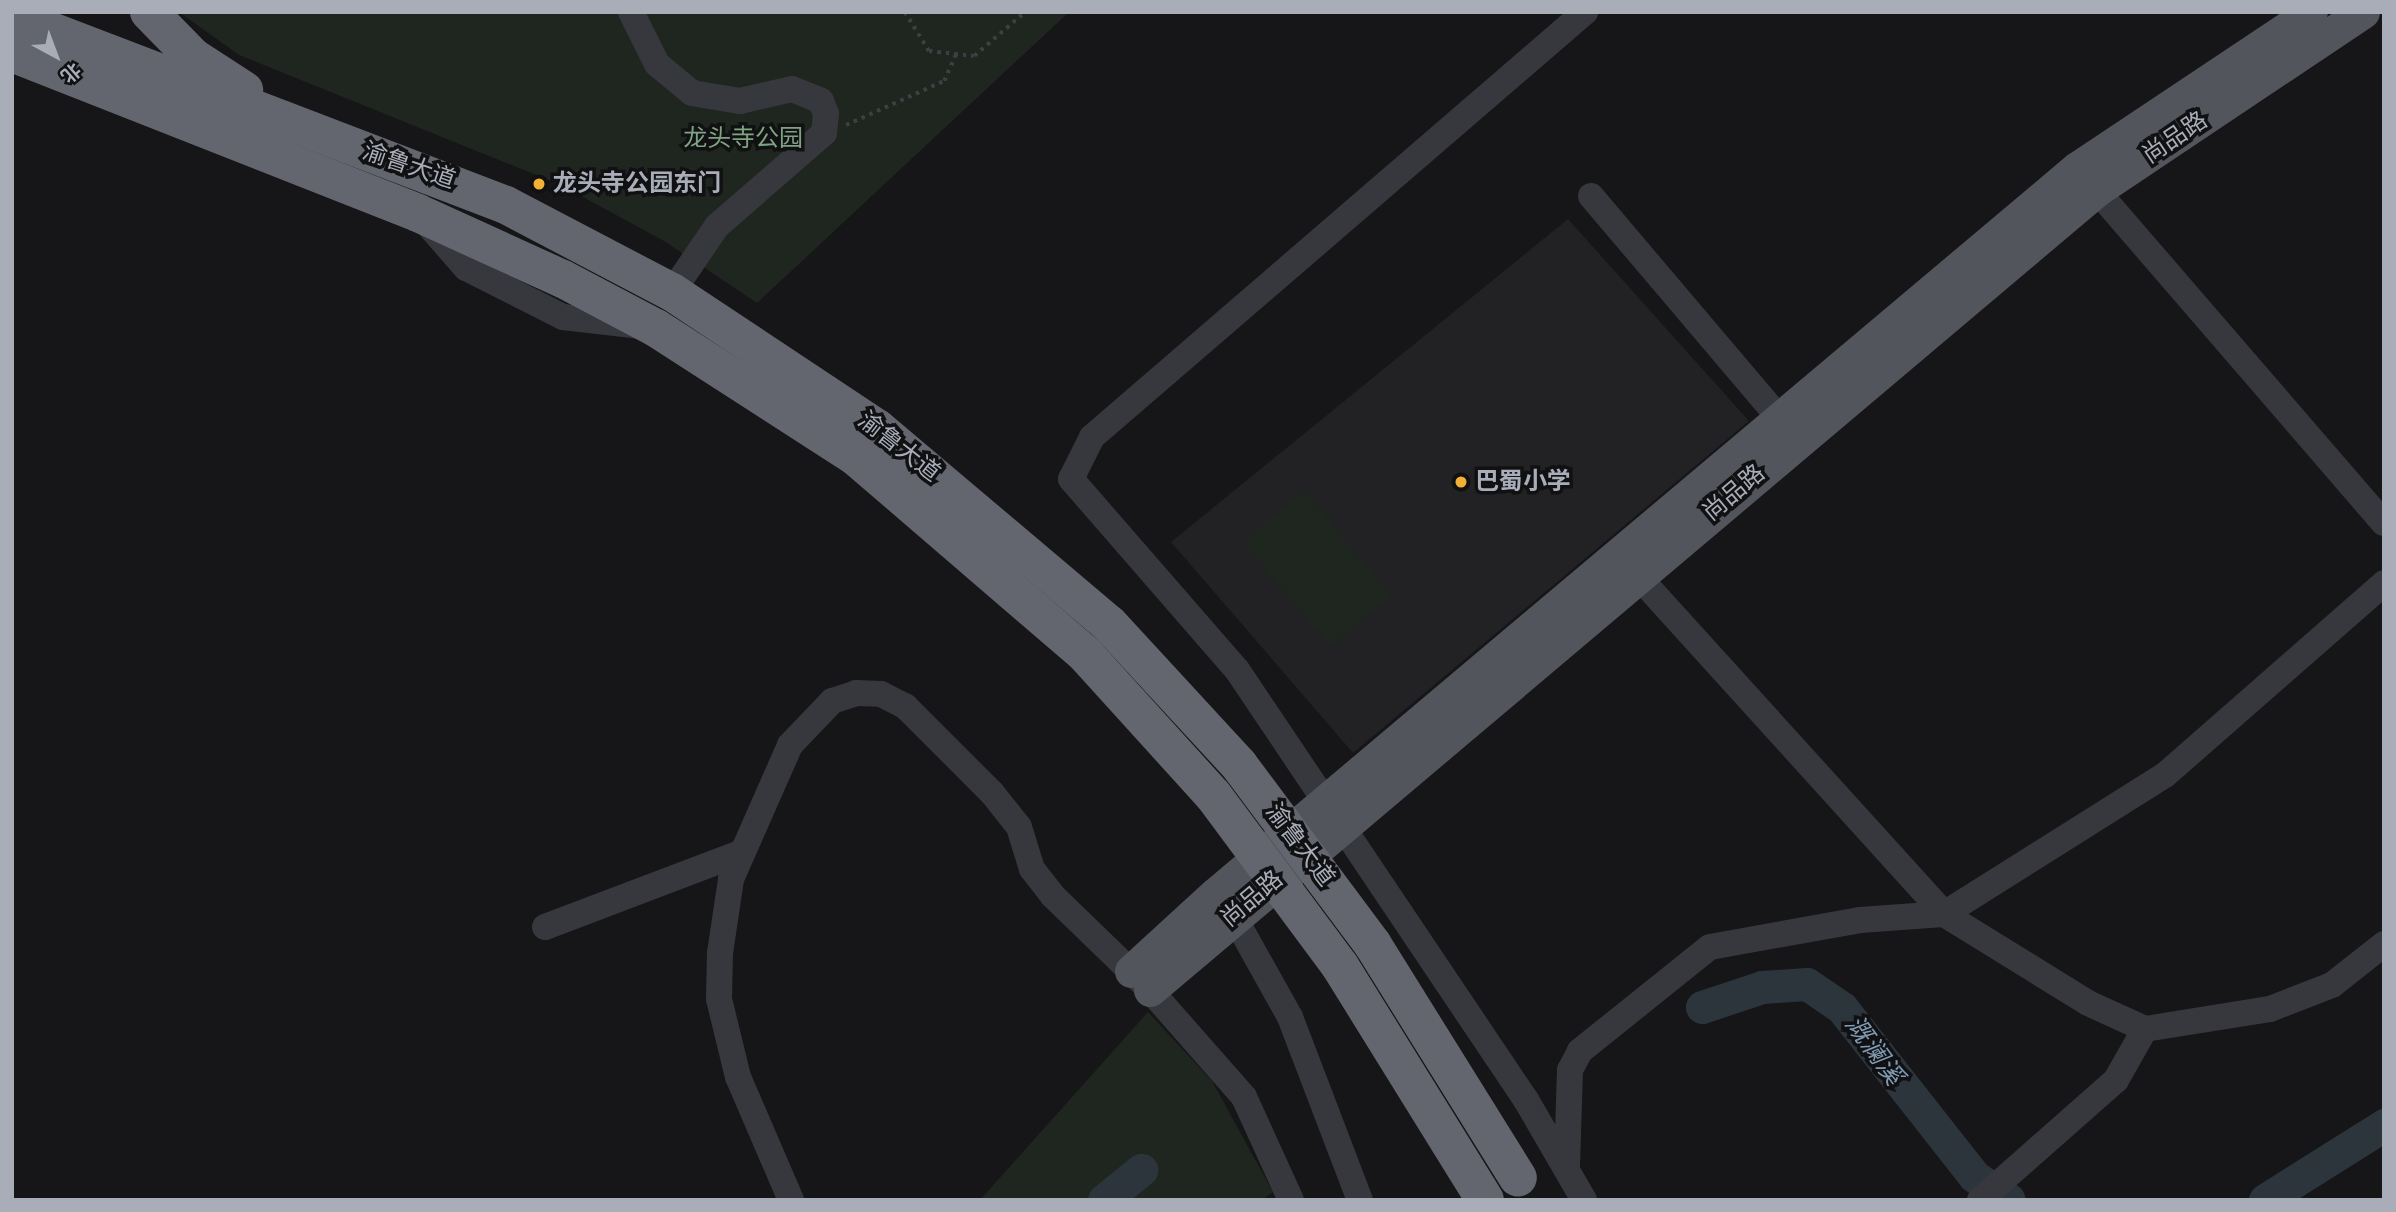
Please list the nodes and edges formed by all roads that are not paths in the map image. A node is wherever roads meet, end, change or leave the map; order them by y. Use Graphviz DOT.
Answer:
graph roads {
  1 [pos="149,12"];
  2 [pos="631,12"];
  3 [pos="1585,12"];
  4 [pos="2311,12"];
  5 [pos="2363,12"];
  6 [pos="12,16"];
  7 [pos="12,53"];
  8 [pos="12,64"];
  9 [pos="90,84"];
  10 [pos="317,135"];
  11 [pos="2087,179"];
  12 [pos="1591,196"];
  13 [pos="672,292"];
  14 [pos="1780,419"];
  15 [pos="867,443"];
  16 [pos="2384,523"];
  17 [pos="1637,575"];
  18 [pos="2384,583"];
  19 [pos="1335,812"];
  20 [pos="740,853"];
  21 [pos="1944,914"];
  22 [pos="1233,915"];
  23 [pos="545,927"];
  24 [pos="2384,944"];
  25 [pos="1140,981"];
  26 [pos="2145,1028"];
  27 [pos="1568,1170"];
  28 [pos="1525,1189"];
  29 [pos="790,1200"];
  30 [pos="1292,1200"];
  31 [pos="1360,1200"];
  32 [pos="1485,1200"];
  33 [pos="1584,1200"];
  34 [pos="1980,1200"];
  1 -- 10 [label="highway"];
  2 -- 13 [label="street"];
  3 -- 19 [label="street"];
  4 -- 11 [label="main road, 尚品路"];
  5 -- 11 [label="main road, 尚品路"];
  6 -- 10 [label="highway, 渝鲁大道"];
  7 -- 9 [label="highway, 渝鲁大道"];
  8 -- 9 [label="main road, 渝鲁大道"];
  9 -- 15 [label="highway, 渝鲁大道"];
  10 -- 13 [label="highway, 渝鲁大道"];
  11 -- 14 [label="main road, 尚品路"];
  11 -- 16 [label="street"];
  11 -- 17 [label="main road, 尚品路"];
  12 -- 14 [label="street"];
  13 -- 15 [label="highway, 渝鲁大道"];
  14 -- 19 [label="main road, 尚品路"];
  15 -- 28 [label="highway, 渝鲁大道, bridge"];
  15 -- 32 [label="highway, 渝鲁大道, bridge"];
  17 -- 19 [label="main road, 尚品路"];
  17 -- 21 [label="street"];
  18 -- 21 [label="street"];
  19 -- 22 [label="main road, 尚品路"];
  19 -- 25 [label="main road, 尚品路"];
  19 -- 27 [label="street"];
  20 -- 23 [label="street"];
  20 -- 25 [label="street"];
  20 -- 29 [label="street"];
  21 -- 26 [label="street"];
  21 -- 27 [label="street"];
  22 -- 25 [label="main road, 尚品路"];
  22 -- 31 [label="street"];
  24 -- 26 [label="street"];
  25 -- 30 [label="street"];
  26 -- 34 [label="street"];
  27 -- 33 [label="street"];
}
